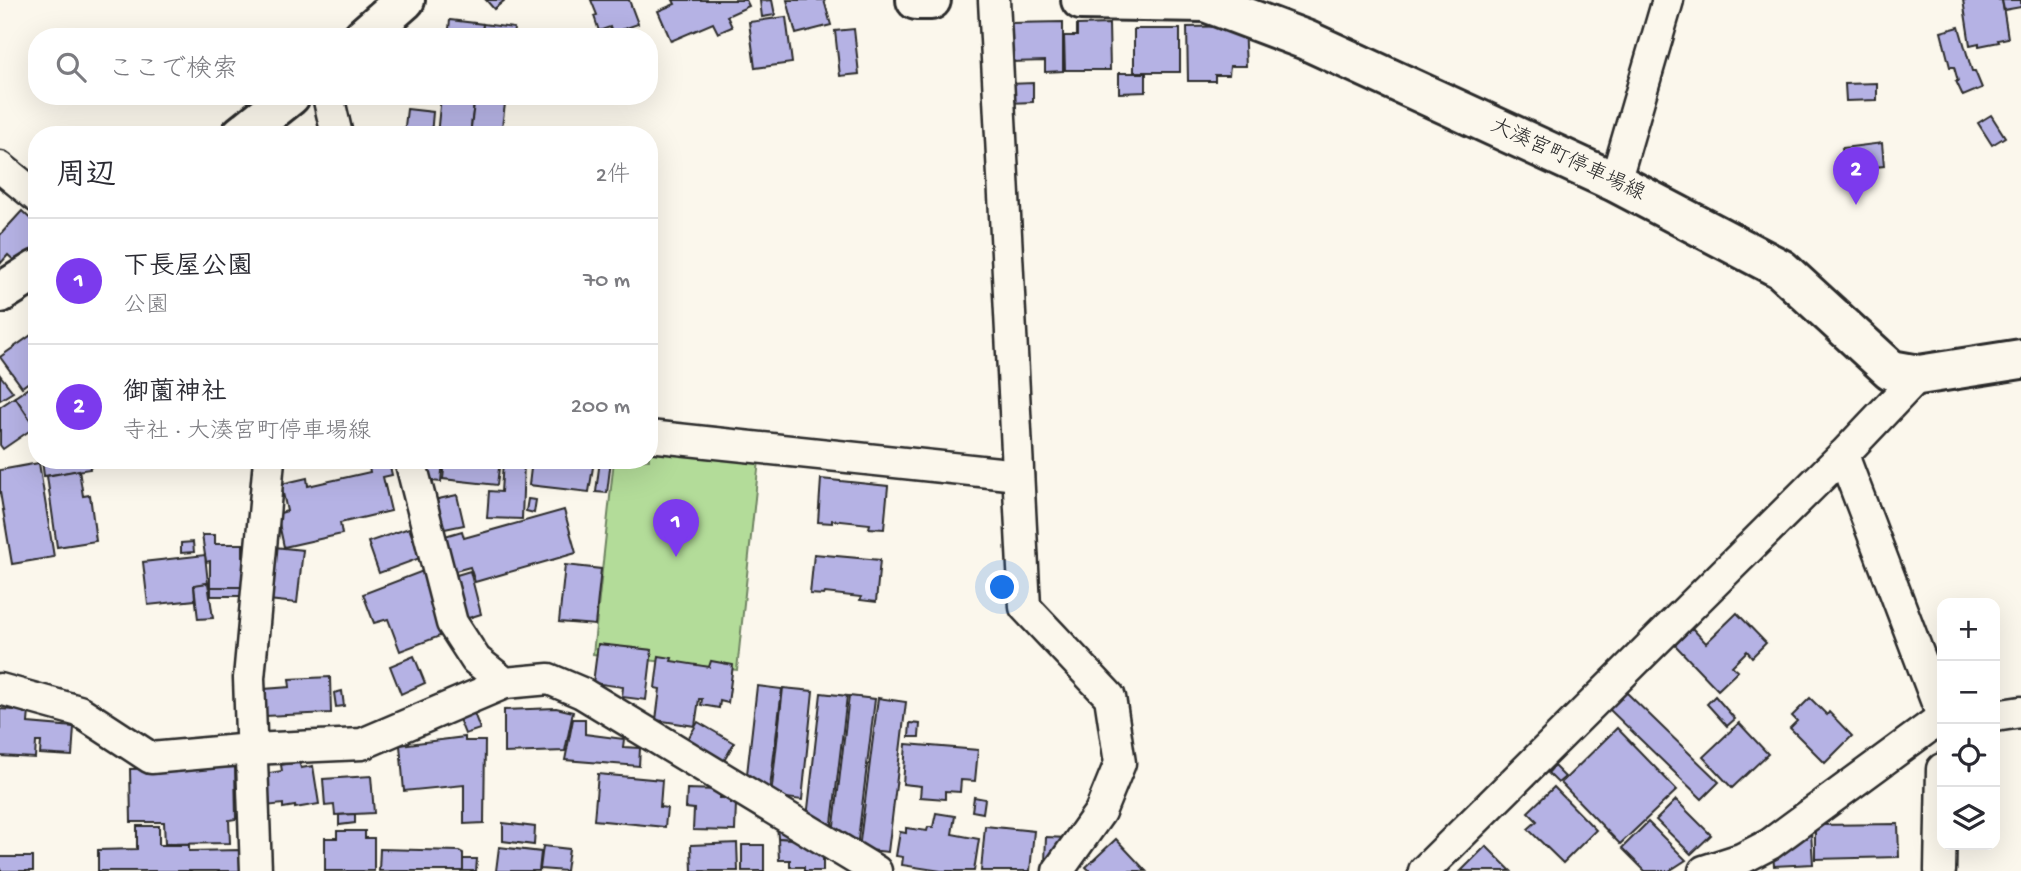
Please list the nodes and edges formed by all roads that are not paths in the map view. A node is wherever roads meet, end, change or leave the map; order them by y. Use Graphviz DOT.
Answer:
graph roads {
  1 [pos="405,0"];
  2 [pos="916,0"];
  3 [pos="931,0"];
  4 [pos="994,0"];
  5 [pos="1081,0"];
  6 [pos="1668,0"];
  7 [pos="373,28"];
  8 [pos="279,105"];
  9 [pos="330,105"];
  10 [pos="252,126"];
  11 [pos="335,126"];
  12 [pos="0,167"];
  13 [pos="1615,182"];
  14 [pos="28,190"];
  15 [pos="28,276"];
  16 [pos="0,293"];
  17 [pos="2021,359"];
  18 [pos="1919,375"];
  19 [pos="658,437"];
  20 [pos="1843,455"];
  21 [pos="268,469"];
  22 [pos="412,469"];
  23 [pos="1018,475"];
  24 [pos="505,682"];
  25 [pos="0,689"];
  26 [pos="1937,703"];
  27 [pos="2021,712"];
  28 [pos="2000,715"];
  29 [pos="1937,724"];
  30 [pos="251,749"];
  31 [pos="1942,787"];
  32 [pos="256,871"];
  33 [pos="876,871"];
  34 [pos="1058,871"];
  35 [pos="1424,871"];
  36 [pos="1704,871"];
  37 [pos="1940,871"];
  1 -- 7 [label="main road"];
  2 -- 3 [label="main road"];
  4 -- 23 [label="street"];
  5 -- 13 [label="main road, 大湊宮町停車場線"];
  6 -- 13 [label="street"];
  8 -- 10 [label="main road"];
  9 -- 11 [label="street"];
  12 -- 14 [label="street"];
  13 -- 18 [label="main road, 大湊宮町停車場線"];
  15 -- 16 [label="main road"];
  17 -- 18 [label="main road, 大湊宮町停車場線"];
  18 -- 20 [label="street"];
  19 -- 23 [label="street"];
  20 -- 26 [label="street"];
  20 -- 35 [label="street"];
  21 -- 30 [label="street"];
  22 -- 24 [label="street"];
  23 -- 34 [label="street"];
  24 -- 30 [label="street"];
  24 -- 33 [label="street"];
  25 -- 30 [label="street"];
  27 -- 28 [label="street"];
  29 -- 36 [label="street"];
  30 -- 32 [label="street"];
  31 -- 37 [label="street"];
}
